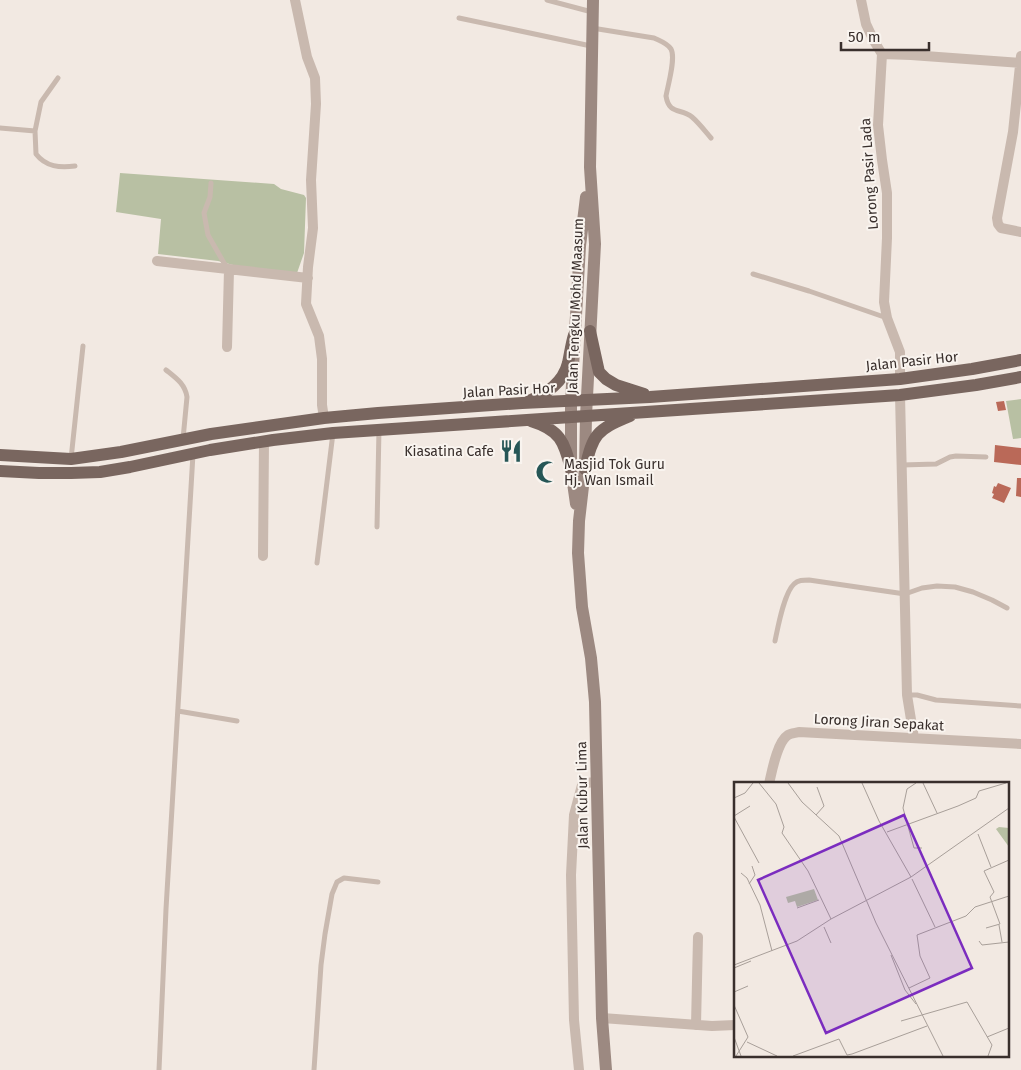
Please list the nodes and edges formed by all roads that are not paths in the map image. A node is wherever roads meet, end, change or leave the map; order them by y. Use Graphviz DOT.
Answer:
graph roads {
  1 [pos="295,0"];
  2 [pos="547,0"];
  3 [pos="861,0"];
  4 [pos="592,6"];
  5 [pos="460,18"];
  6 [pos="592,28"];
  7 [pos="592,46"];
  8 [pos="882,54"];
  9 [pos="1021,61"];
  10 [pos="58,78"];
  11 [pos="0,128"];
  12 [pos="35,131"];
  13 [pos="711,138"];
  14 [pos="75,166"];
  15 [pos="590,167"];
  16 [pos="210,183"];
  17 [pos="1021,232"];
  18 [pos="157,261"];
  19 [pos="229,270"];
  20 [pos="753,274"];
  21 [pos="308,278"];
  22 [pos="887,318"];
  23 [pos="590,332"];
  24 [pos="574,336"];
  25 [pos="83,346"];
  26 [pos="227,347"];
  27 [pos="1021,360"];
  28 [pos="166,370"];
  29 [pos="1021,377"];
  30 [pos="900,379"];
  31 [pos="900,395"];
  32 [pos="650,397"];
  33 [pos="587,401"];
  34 [pos="571,402"];
  35 [pos="522,403"];
  36 [pos="639,413"];
  37 [pos="586,416"];
  38 [pos="571,417"];
  39 [pos="324,418"];
  40 [pos="527,420"];
  41 [pos="379,429"];
  42 [pos="333,433"];
  43 [pos="183,439"];
  44 [pos="264,442"];
  45 [pos="194,454"];
  46 [pos="0,455"];
  47 [pos="986,457"];
  48 [pos="71,459"];
  49 [pos="902,464"];
  50 [pos="571,469"];
  51 [pos="585,469"];
  52 [pos="0,471"];
  53 [pos="579,521"];
  54 [pos="377,527"];
  55 [pos="263,556"];
  56 [pos="317,563"];
  57 [pos="905,594"];
  58 [pos="1007,608"];
  59 [pos="775,641"];
  60 [pos="907,695"];
  61 [pos="1021,706"];
  62 [pos="178,711"];
  63 [pos="237,722"];
  64 [pos="914,738"];
  65 [pos="1021,744"];
  66 [pos="597,782"];
  67 [pos="770,782"];
  68 [pos="378,882"];
  69 [pos="698,937"];
  70 [pos="602,1018"];
  71 [pos="696,1025"];
  72 [pos="734,1026"];
  73 [pos="159,1070"];
  74 [pos="314,1070"];
  75 [pos="579,1070"];
  76 [pos="606,1070"];
  1 -- 21 [label="street"];
  2 -- 4 [label="lane"];
  3 -- 8 [label="street"];
  4 -- 6 [label="main road, Jalan Tengku Mohd Maasum"];
  5 -- 7 [label="lane"];
  6 -- 7 [label="main road, Jalan Tengku Mohd Maasum"];
  6 -- 13 [label="lane"];
  7 -- 15 [label="main road, Jalan Tengku Mohd Maasum"];
  8 -- 9 [label="street"];
  8 -- 22 [label="street, Lorong Pasir Lada"];
  9 -- 17 [label="street"];
  10 -- 12 [label="lane"];
  11 -- 12 [label="lane"];
  12 -- 14 [label="lane"];
  15 -- 23 [label="main road, Jalan Tengku Mohd Maasum"];
  15 -- 24 [label="main road, Jalan Tengku Mohd Maasum"];
  16 -- 19 [label="lane"];
  18 -- 19 [label="street"];
  19 -- 21 [label="street"];
  19 -- 26 [label="street"];
  20 -- 22 [label="lane"];
  21 -- 39 [label="street"];
  22 -- 30 [label="street, Lorong Pasir Lada"];
  23 -- 32 [label="main road"];
  23 -- 33 [label="main road, Jalan Tengku Mohd Maasum"];
  24 -- 34 [label="main road, Jalan Tengku Mohd Maasum"];
  24 -- 35 [label="main road"];
  25 -- 48 [label="lane"];
  27 -- 30 [label="main road, Jalan Pasir Hor"];
  28 -- 43 [label="lane"];
  29 -- 31 [label="main road"];
  30 -- 32 [label="main road, Jalan Pasir Hor"];
  31 -- 36 [label="main road"];
  31 -- 49 [label="street"];
  32 -- 33 [label="main road, Jalan Pasir Hor"];
  33 -- 34 [label="main road, Jalan Pasir Hor"];
  33 -- 37 [label="main road, Jalan Tengku Mohd Maasum"];
  34 -- 35 [label="main road, Jalan Pasir Hor"];
  34 -- 38 [label="main road, Jalan Tengku Mohd Maasum"];
  35 -- 39 [label="main road, Jalan Pasir Hor"];
  36 -- 37 [label="main road"];
  36 -- 51 [label="main road"];
  37 -- 38 [label="main road"];
  37 -- 51 [label="main road, Jalan Kubur Lima"];
  38 -- 40 [label="main road"];
  38 -- 50 [label="main road, Jalan Kubur Lima"];
  39 -- 43 [label="main road, Jalan Pasir Hor"];
  40 -- 41 [label="main road"];
  40 -- 50 [label="main road"];
  41 -- 42 [label="main road"];
  41 -- 54 [label="lane"];
  42 -- 44 [label="main road"];
  42 -- 56 [label="lane"];
  43 -- 48 [label="main road, Jalan Pasir Hor"];
  44 -- 45 [label="main road"];
  44 -- 55 [label="street"];
  45 -- 52 [label="main road"];
  45 -- 62 [label="lane"];
  46 -- 48 [label="main road, Jalan Pasir Hor"];
  47 -- 49 [label="lane"];
  49 -- 57 [label="street"];
  50 -- 53 [label="main road, Jalan Kubur Lima"];
  51 -- 53 [label="main road, Jalan Kubur Lima"];
  53 -- 66 [label="main road, Jalan Kubur Lima"];
  57 -- 58 [label="lane"];
  57 -- 59 [label="lane"];
  57 -- 60 [label="street"];
  60 -- 61 [label="lane"];
  60 -- 64 [label="street"];
  62 -- 63 [label="lane"];
  62 -- 73 [label="lane"];
  64 -- 65 [label="street, Lorong Jiran Sepakat"];
  64 -- 67 [label="street, Lorong Jiran Sepakat"];
  66 -- 70 [label="main road, Jalan Kubur Lima"];
  66 -- 75 [label="street"];
  68 -- 74 [label="lane"];
  69 -- 71 [label="street"];
  70 -- 71 [label="street"];
  70 -- 76 [label="main road, Jalan Kubur Lima"];
  71 -- 72 [label="street"];
}
